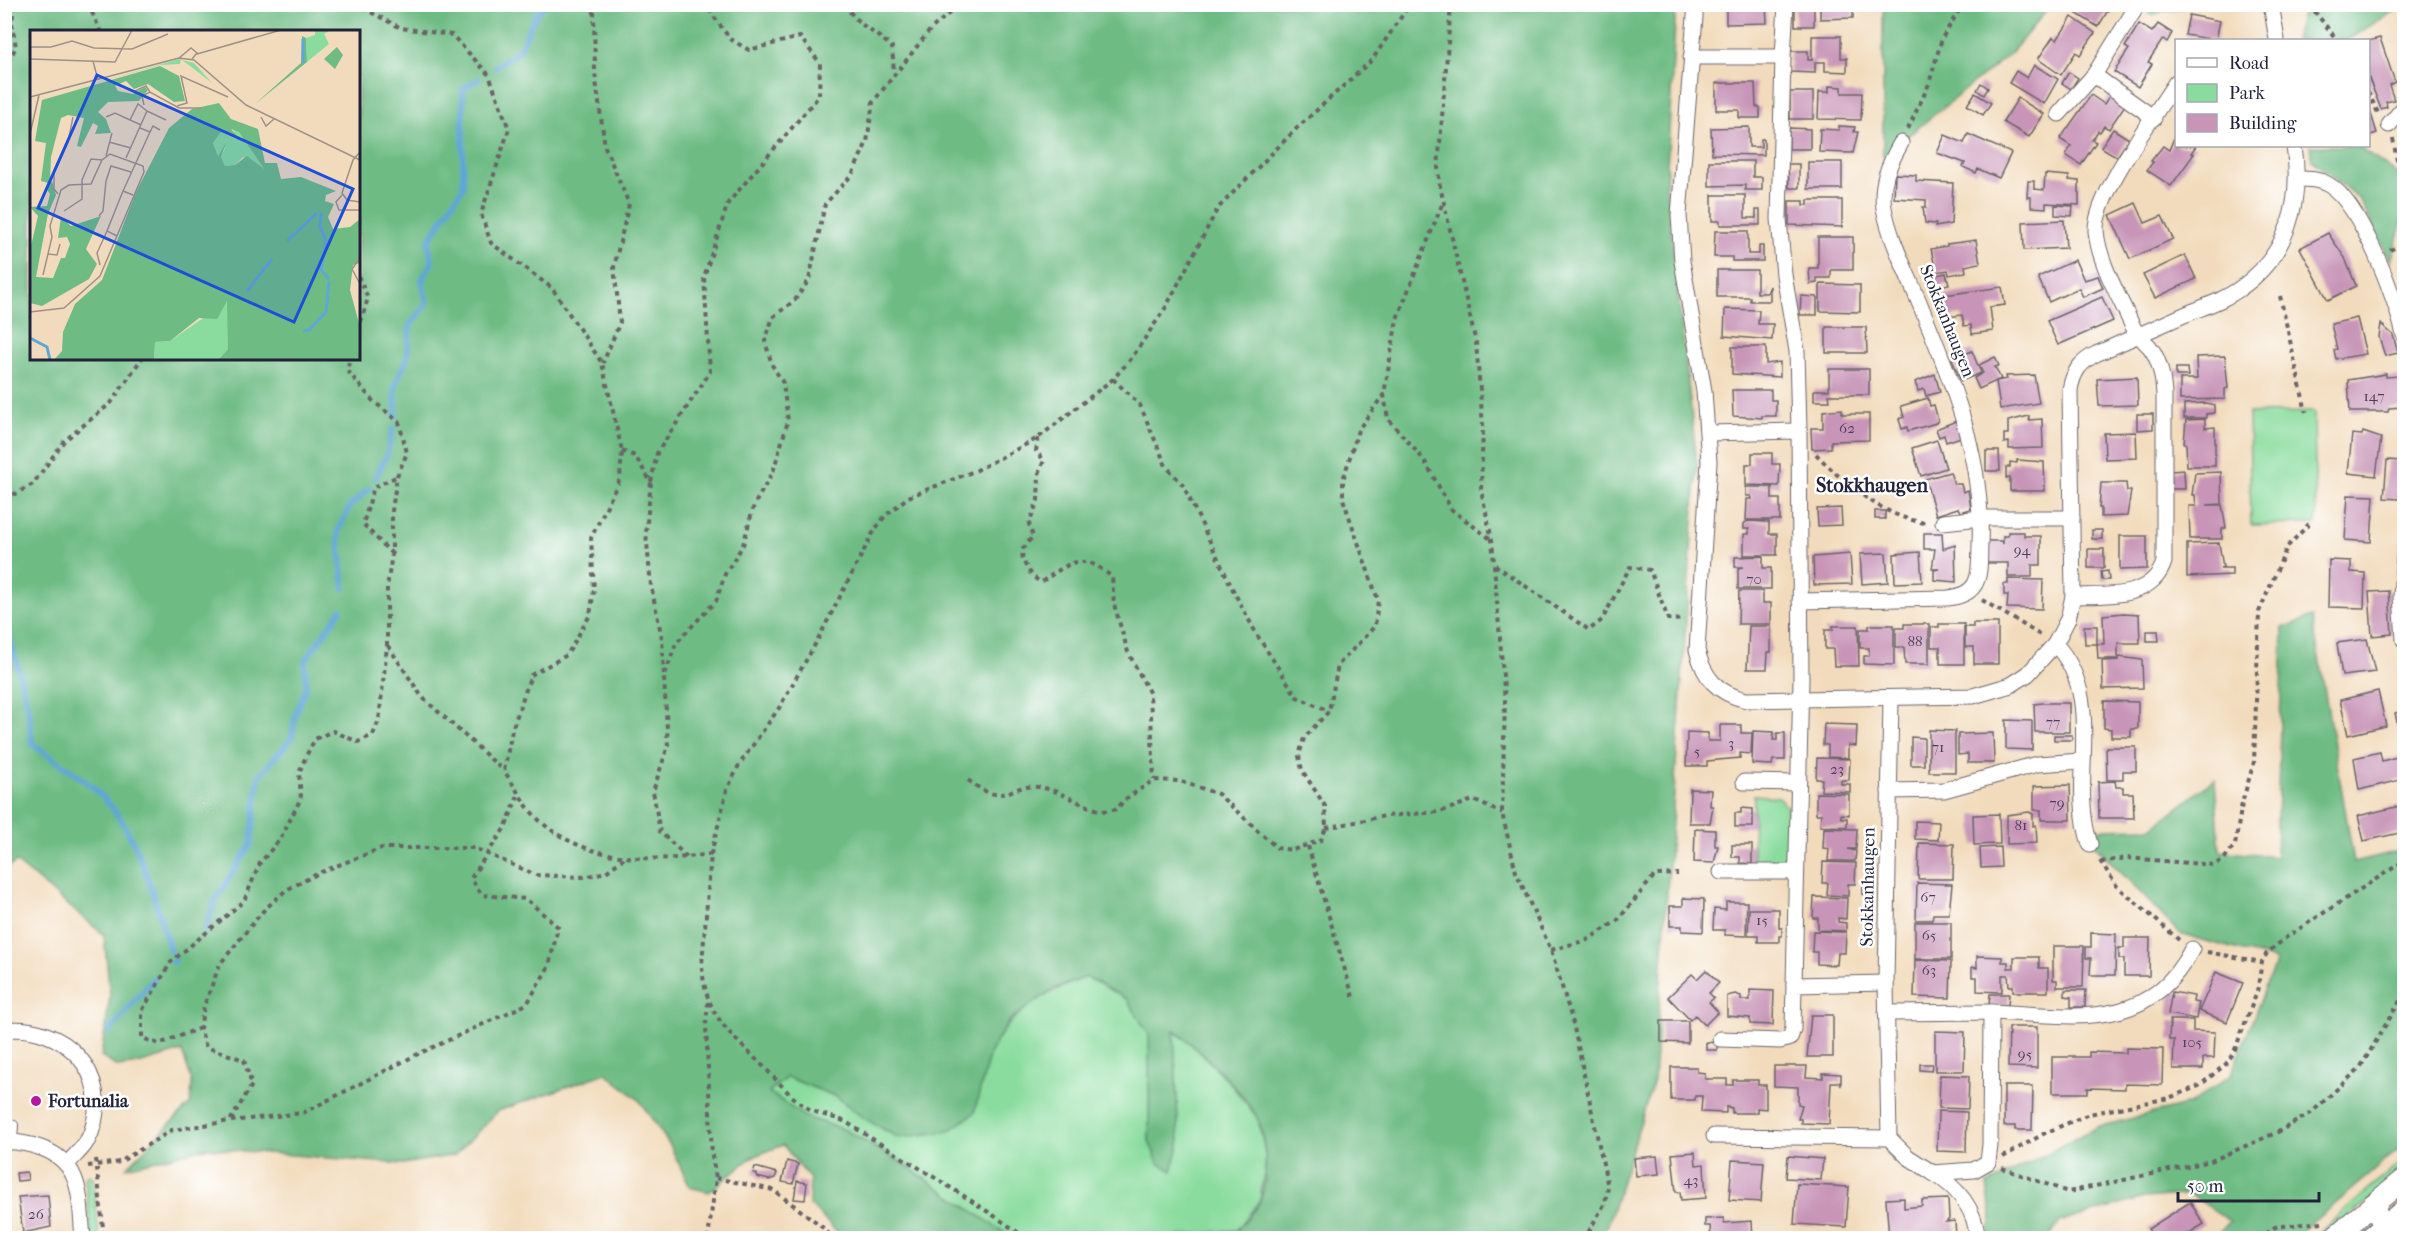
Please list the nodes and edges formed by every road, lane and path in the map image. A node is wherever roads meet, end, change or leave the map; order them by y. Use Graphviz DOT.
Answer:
graph roads {
  1 [pos="14,4"];
  2 [pos="88,4"];
  3 [pos="355,4"];
  4 [pos="599,4"];
  5 [pos="705,4"];
  6 [pos="844,4"];
  7 [pos="960,4"];
  8 [pos="1410,4"];
  9 [pos="1451,4"];
  10 [pos="1696,4"];
  11 [pos="1786,4"];
  12 [pos="1963,4"];
  13 [pos="2271,4"];
  14 [pos="2309,4"];
  15 [pos="2134,12"];
  16 [pos="100,30"];
  17 [pos="2277,39"];
  18 [pos="2336,39"];
  19 [pos="1691,57"];
  20 [pos="1783,57"];
  21 [pos="4,69"];
  22 [pos="894,74"];
  23 [pos="2094,75"];
  24 [pos="2175,84"];
  25 [pos="2370,97"];
  26 [pos="2404,107"];
  27 [pos="2058,114"];
  28 [pos="2154,118"];
  29 [pos="2389,125"];
  30 [pos="1901,143"];
  31 [pos="2294,147"];
  32 [pos="2298,178"];
  33 [pos="1443,201"];
  34 [pos="2404,245"];
  35 [pos="360,280"];
  36 [pos="2280,296"];
  37 [pos="360,325"];
  38 [pos="2404,335"];
  39 [pos="2137,336"];
  40 [pos="141,360"];
  41 [pos="349,360"];
  42 [pos="602,363"];
  43 [pos="1113,380"];
  44 [pos="1384,394"];
  45 [pos="2306,412"];
  46 [pos="1799,431"];
  47 [pos="1708,433"];
  48 [pos="1038,438"];
  49 [pos="1799,449"];
  50 [pos="622,451"];
  51 [pos="397,476"];
  52 [pos="651,482"];
  53 [pos="4,492"];
  54 [pos="1981,518"];
  55 [pos="2072,518"];
  56 [pos="1943,522"];
  57 [pos="2309,524"];
  58 [pos="1492,540"];
  59 [pos="392,554"];
  60 [pos="2404,555"];
  61 [pos="1494,564"];
  62 [pos="1968,592"];
  63 [pos="2073,596"];
  64 [pos="1800,601"];
  65 [pos="1698,620"];
  66 [pos="2404,640"];
  67 [pos="2055,644"];
  68 [pos="387,646"];
  69 [pos="664,678"];
  70 [pos="1891,698"];
  71 [pos="1801,700"];
  72 [pos="1329,711"];
  73 [pos="2082,760"];
  74 [pos="504,771"];
  75 [pos="968,780"];
  76 [pos="1154,780"];
  77 [pos="1744,782"];
  78 [pos="1798,783"];
  79 [pos="1889,791"];
  80 [pos="519,793"];
  81 [pos="1502,813"];
  82 [pos="1326,828"];
  83 [pos="2090,844"];
  84 [pos="1308,846"];
  85 [pos="711,854"];
  86 [pos="488,855"];
  87 [pos="624,858"];
  88 [pos="688,858"];
  89 [pos="2404,861"];
  90 [pos="2100,862"];
  91 [pos="1721,872"];
  92 [pos="1796,872"];
  93 [pos="1678,874"];
  94 [pos="2192,949"];
  95 [pos="1551,950"];
  96 [pos="2262,962"];
  97 [pos="1886,983"];
  98 [pos="1794,985"];
  99 [pos="2404,994"];
  100 [pos="1353,998"];
  101 [pos="708,1001"];
  102 [pos="1991,1012"];
  103 [pos="1886,1013"];
  104 [pos="200,1028"];
  105 [pos="4,1030"];
  106 [pos="1720,1039"];
  107 [pos="230,1121"];
  108 [pos="14,1125"];
  109 [pos="91,1135"];
  110 [pos="1714,1136"];
  111 [pos="1889,1138"];
  112 [pos="9,1142"];
  113 [pos="1988,1162"];
  114 [pos="68,1163"];
  115 [pos="94,1167"];
  116 [pos="1933,1173"];
  117 [pos="716,1178"];
  118 [pos="2404,1179"];
  119 [pos="2373,1204"];
  120 [pos="2392,1226"];
  121 [pos="2329,1230"];
  122 [pos="83,1239"];
  123 [pos="104,1239"];
  124 [pos="708,1239"];
  125 [pos="833,1239"];
  126 [pos="1026,1239"];
  127 [pos="1585,1239"];
  128 [pos="1977,1239"];
  129 [pos="2258,1239"];
  1 -- 21 [label="path"];
  2 -- 16 [label="path"];
  3 -- 42 [label="path"];
  4 -- 42 [label="path"];
  5 -- 52 [label="path"];
  6 -- 22 [label="path"];
  7 -- 22 [label="path"];
  8 -- 43 [label="path"];
  9 -- 33 [label="path"];
  10 -- 19 [label="street"];
  11 -- 20 [label="street"];
  12 -- 30 [label="path"];
  13 -- 17 [label="street"];
  14 -- 18 [label="path"];
  15 -- 23 [label="street"];
  19 -- 20 [label="street"];
  19 -- 47 [label="street"];
  20 -- 46 [label="street"];
  22 -- 69 [label="path"];
  23 -- 27 [label="street"];
  23 -- 28 [label="street"];
  24 -- 28 [label="street"];
  25 -- 29 [label="path"];
  26 -- 29 [label="street"];
  28 -- 39 [label="street"];
  29 -- 34 [label="path"];
  30 -- 54 [label="street, Stokkanhaugen"];
  31 -- 32 [label="street"];
  32 -- 38 [label="street"];
  32 -- 39 [label="street"];
  33 -- 44 [label="path"];
  33 -- 58 [label="path"];
  35 -- 37 [label="path"];
  36 -- 45 [label="path"];
  39 -- 55 [label="street"];
  39 -- 63 [label="street"];
  40 -- 53 [label="path"];
  41 -- 51 [label="path"];
  42 -- 50 [label="path"];
  43 -- 48 [label="path"];
  43 -- 72 [label="path"];
  44 -- 58 [label="path"];
  44 -- 72 [label="path"];
  46 -- 47 [label="street"];
  46 -- 49 [label="street"];
  47 -- 65 [label="street"];
  48 -- 76 [label="path"];
  48 -- 85 [label="path"];
  49 -- 56 [label="path"];
  49 -- 64 [label="street"];
  50 -- 52 [label="path"];
  50 -- 74 [label="path"];
  51 -- 59 [label="path"];
  51 -- 59 [label="path"];
  52 -- 69 [label="path"];
  54 -- 55 [label="street"];
  54 -- 56 [label="street"];
  54 -- 62 [label="street, Stokkanhaugen"];
  55 -- 63 [label="street"];
  57 -- 90 [label="path"];
  58 -- 61 [label="path"];
  59 -- 68 [label="path"];
  60 -- 66 [label="street"];
  61 -- 65 [label="path"];
  61 -- 81 [label="path"];
  62 -- 64 [label="street"];
  62 -- 67 [label="path"];
  63 -- 67 [label="street"];
  64 -- 71 [label="street"];
  65 -- 71 [label="street"];
  67 -- 70 [label="street"];
  67 -- 73 [label="street"];
  68 -- 74 [label="path"];
  68 -- 104 [label="path"];
  69 -- 88 [label="path"];
  70 -- 71 [label="street"];
  70 -- 79 [label="street, Stokkanhaugen"];
  71 -- 78 [label="street"];
  72 -- 82 [label="path"];
  73 -- 79 [label="street"];
  73 -- 83 [label="street"];
  74 -- 80 [label="path"];
  75 -- 76 [label="path"];
  76 -- 84 [label="path"];
  77 -- 78 [label="street"];
  78 -- 92 [label="street"];
  79 -- 97 [label="street, Stokkanhaugen"];
  80 -- 86 [label="path"];
  80 -- 87 [label="path"];
  81 -- 82 [label="path"];
  81 -- 95 [label="path"];
  82 -- 84 [label="path"];
  83 -- 90 [label="path"];
  84 -- 100 [label="path"];
  85 -- 88 [label="path"];
  85 -- 101 [label="path"];
  86 -- 87 [label="path"];
  86 -- 104 [label="path"];
  86 -- 107 [label="path"];
  87 -- 88 [label="path"];
  89 -- 96 [label="path"];
  90 -- 94 [label="path"];
  91 -- 92 [label="street"];
  92 -- 98 [label="street"];
  93 -- 95 [label="path"];
  94 -- 96 [label="path"];
  94 -- 102 [label="street"];
  95 -- 127 [label="path"];
  96 -- 113 [label="path"];
  97 -- 98 [label="street"];
  97 -- 103 [label="street, Stokkanhaugen"];
  98 -- 106 [label="street"];
  99 -- 113 [label="path"];
  101 -- 117 [label="path"];
  101 -- 126 [label="path"];
  102 -- 103 [label="street"];
  102 -- 113 [label="street"];
  103 -- 111 [label="street, Stokkanhaugen"];
  104 -- 107 [label="path"];
  105 -- 109 [label="street"];
  107 -- 115 [label="path"];
  108 -- 112 [label="lane"];
  109 -- 114 [label="street"];
  109 -- 115 [label="path"];
  110 -- 111 [label="street"];
  111 -- 116 [label="street"];
  112 -- 114 [label="street"];
  113 -- 116 [label="street"];
  114 -- 115 [label="path"];
  114 -- 122 [label="street"];
  115 -- 123 [label="path"];
  116 -- 128 [label="street"];
  117 -- 124 [label="path"];
  117 -- 125 [label="path"];
  118 -- 119 [label="main road"];
  119 -- 120 [label="street"];
  119 -- 121 [label="main road"];
  121 -- 129 [label="path"];
}
